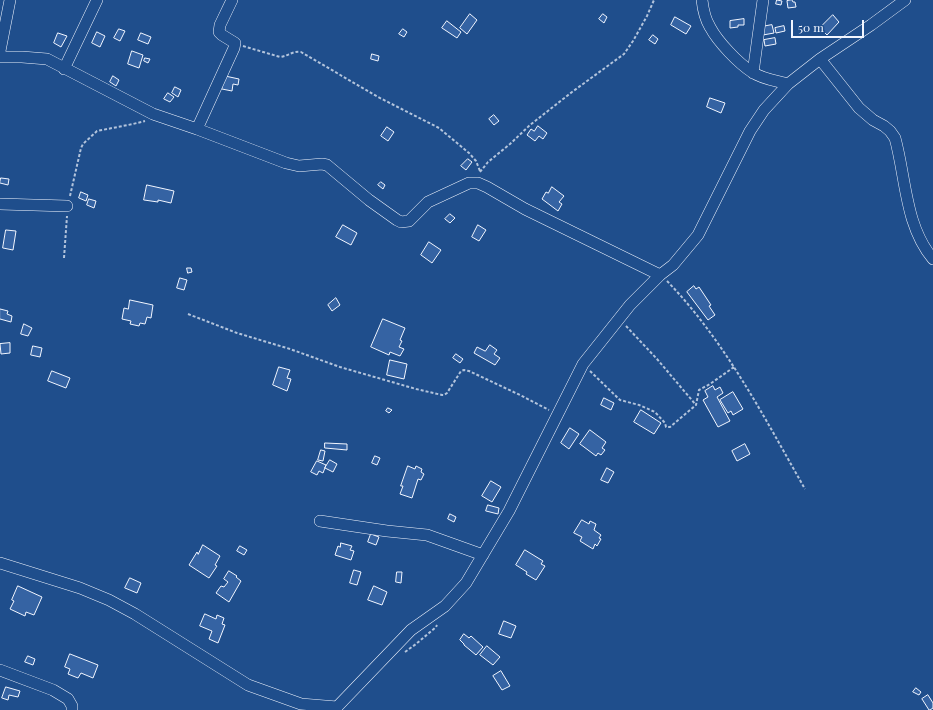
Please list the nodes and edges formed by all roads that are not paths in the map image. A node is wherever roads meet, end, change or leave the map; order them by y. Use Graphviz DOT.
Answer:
graph roads {
  1 [pos="10,0"];
  2 [pos="97,0"];
  3 [pos="232,0"];
  4 [pos="702,0"];
  5 [pos="763,0"];
  6 [pos="905,0"];
  7 [pos="0,51"];
  8 [pos="0,57"];
  9 [pos="820,59"];
  10 [pos="64,69"];
  11 [pos="753,73"];
  12 [pos="788,84"];
  13 [pos="196,129"];
  14 [pos="0,204"];
  15 [pos="67,206"];
  16 [pos="933,259"];
  17 [pos="660,275"];
  18 [pos="320,520"];
  19 [pos="483,555"];
  20 [pos="0,563"];
  21 [pos="0,670"];
  22 [pos="337,709"];
  23 [pos="72,710"];
  1 -- 7 [label="street"];
  2 -- 10 [label="street"];
  3 -- 13 [label="street"];
  4 -- 11 [label="street"];
  5 -- 11 [label="street"];
  6 -- 9 [label="street"];
  8 -- 10 [label="street"];
  9 -- 12 [label="street"];
  9 -- 16 [label="street"];
  10 -- 13 [label="street"];
  11 -- 12 [label="street"];
  12 -- 17 [label="street"];
  13 -- 17 [label="street"];
  14 -- 15 [label="street"];
  17 -- 19 [label="street"];
  18 -- 19 [label="street"];
  19 -- 22 [label="street"];
  20 -- 22 [label="street"];
  21 -- 23 [label="street"];
}
